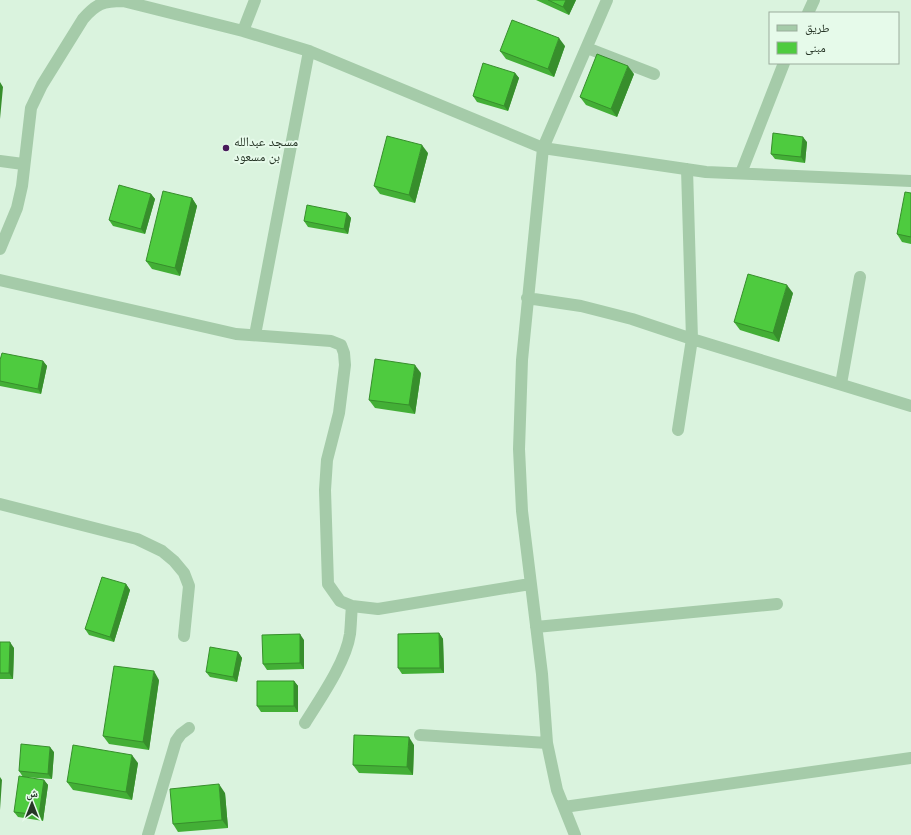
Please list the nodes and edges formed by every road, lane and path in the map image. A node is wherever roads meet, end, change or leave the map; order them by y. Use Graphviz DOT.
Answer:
graph roads {
  1 [pos="255,0"];
  2 [pos="607,0"];
  3 [pos="814,0"];
  4 [pos="808,12"];
  5 [pos="243,31"];
  6 [pos="586,48"];
  7 [pos="309,51"];
  8 [pos="784,64"];
  9 [pos="654,74"];
  10 [pos="543,148"];
  11 [pos="0,161"];
  12 [pos="23,164"];
  13 [pos="687,169"];
  14 [pos="741,173"];
  15 [pos="911,181"];
  16 [pos="0,249"];
  17 [pos="860,278"];
  18 [pos="0,280"];
  19 [pos="527,298"];
  20 [pos="255,336"];
  21 [pos="692,339"];
  22 [pos="841,384"];
  23 [pos="911,406"];
  24 [pos="678,430"];
  25 [pos="0,504"];
  26 [pos="530,584"];
  27 [pos="777,604"];
  28 [pos="352,606"];
  29 [pos="536,628"];
  30 [pos="184,636"];
  31 [pos="305,723"];
  32 [pos="189,728"];
  33 [pos="420,735"];
  34 [pos="547,743"];
  35 [pos="911,758"];
  36 [pos="564,807"];
  37 [pos="148,835"];
  38 [pos="575,835"];
  1 -- 5 [label="street"];
  2 -- 6 [label="street"];
  3 -- 4 [label="street"];
  5 -- 7 [label="street"];
  5 -- 12 [label="street"];
  6 -- 9 [label="street"];
  6 -- 10 [label="street"];
  7 -- 10 [label="street"];
  7 -- 20 [label="street"];
  8 -- 14 [label="street"];
  10 -- 13 [label="street"];
  10 -- 19 [label="street"];
  11 -- 12 [label="street"];
  12 -- 16 [label="street"];
  13 -- 14 [label="street"];
  13 -- 21 [label="street"];
  14 -- 15 [label="street"];
  17 -- 22 [label="street"];
  18 -- 20 [label="street"];
  19 -- 21 [label="street"];
  19 -- 26 [label="street"];
  20 -- 28 [label="street"];
  21 -- 22 [label="street"];
  21 -- 24 [label="street"];
  22 -- 23 [label="street"];
  25 -- 30 [label="street"];
  26 -- 28 [label="street"];
  26 -- 29 [label="street"];
  27 -- 29 [label="street"];
  28 -- 31 [label="street"];
  29 -- 34 [label="street"];
  32 -- 37 [label="street"];
  33 -- 34 [label="street"];
  34 -- 36 [label="street"];
  35 -- 36 [label="street"];
  36 -- 38 [label="street"];
}
